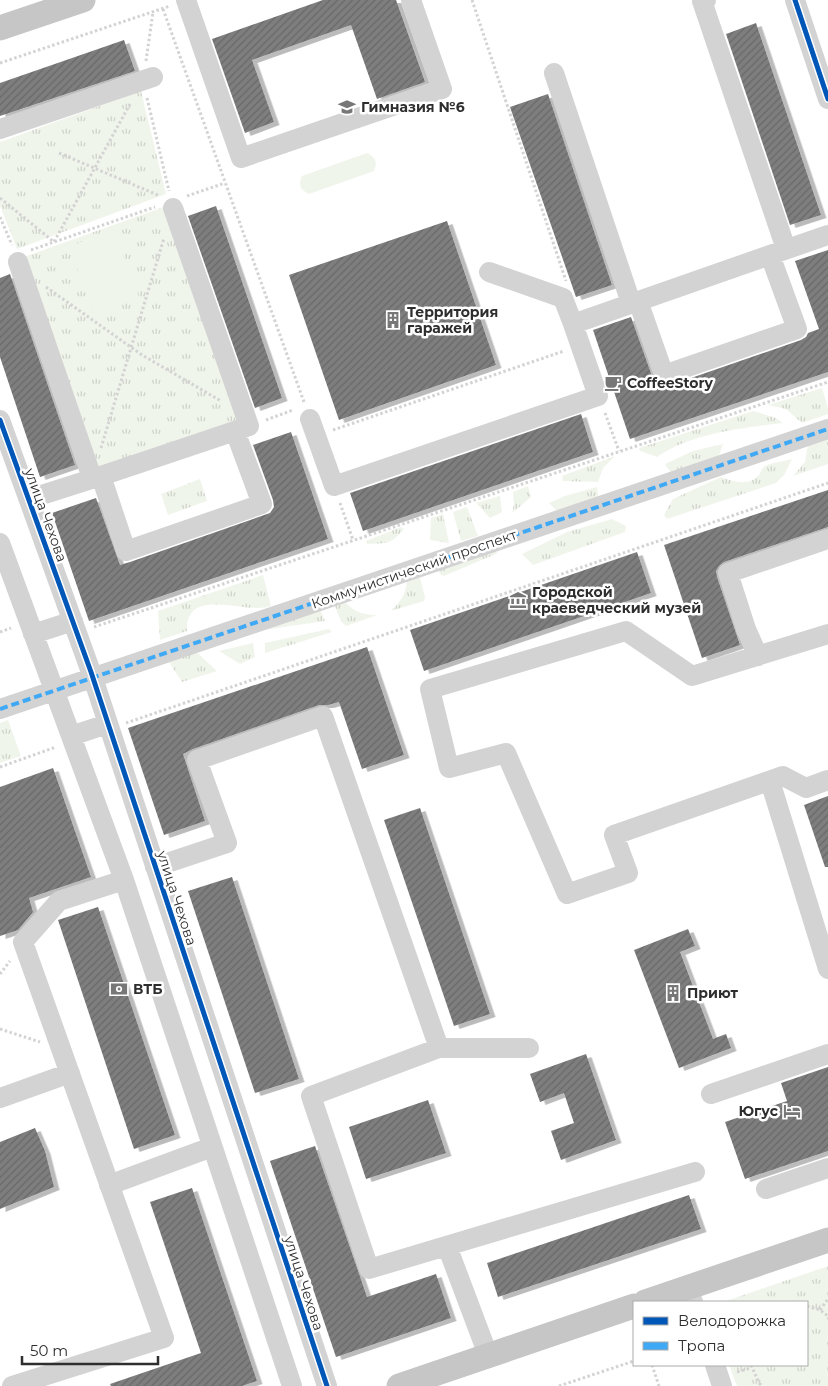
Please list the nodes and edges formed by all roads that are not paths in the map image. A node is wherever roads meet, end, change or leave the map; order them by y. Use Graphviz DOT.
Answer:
graph roads {
  1 [pos="83,0"];
  2 [pos="186,0"];
  3 [pos="412,0"];
  4 [pos="706,0"];
  5 [pos="795,0"];
  6 [pos="0,28"];
  7 [pos="554,74"];
  8 [pos="148,79"];
  9 [pos="828,99"];
  10 [pos="0,129"];
  11 [pos="172,205"];
  12 [pos="828,235"];
  13 [pos="778,252"];
  14 [pos="18,262"];
  15 [pos="489,272"];
  16 [pos="634,302"];
  17 [pos="574,324"];
  18 [pos="0,420"];
  19 [pos="311,420"];
  20 [pos="243,424"];
  21 [pos="828,429"];
  22 [pos="96,477"];
  23 [pos="28,499"];
  24 [pos="828,539"];
  25 [pos="0,544"];
  26 [pos="75,627"];
  27 [pos="26,630"];
  28 [pos="828,634"];
  29 [pos="758,656"];
  30 [pos="93,678"];
  31 [pos="54,690"];
  32 [pos="0,709"];
  33 [pos="112,725"];
  34 [pos="70,736"];
  35 [pos="828,780"];
  36 [pos="770,781"];
  37 [pos="155,867"];
  38 [pos="124,880"];
  39 [pos="828,969"];
  40 [pos="440,1048"];
  41 [pos="529,1048"];
  42 [pos="828,1054"];
  43 [pos="70,1073"];
  44 [pos="711,1094"];
  45 [pos="0,1098"];
  46 [pos="212,1147"];
  47 [pos="828,1168"];
  48 [pos="695,1172"];
  49 [pos="109,1185"];
  50 [pos="766,1189"];
  51 [pos="828,1240"];
  52 [pos="447,1246"];
  53 [pos="690,1295"];
  54 [pos="651,1301"];
  55 [pos="633,1306"];
  56 [pos="488,1355"];
  57 [pos="715,1366"];
  58 [pos="12,1386"];
  59 [pos="292,1386"];
  60 [pos="327,1386"];
  61 [pos="399,1386"];
  62 [pos="722,1386"];
  1 -- 6 [label="main road"];
  2 -- 3 [label="street"];
  4 -- 13 [label="street"];
  5 -- 9 [label="street"];
  7 -- 16 [label="street"];
  8 -- 10 [label="street"];
  11 -- 20 [label="street"];
  12 -- 13 [label="street"];
  13 -- 16 [label="street"];
  13 -- 16 [label="street"];
  14 -- 22 [label="street"];
  15 -- 17 [label="street"];
  16 -- 17 [label="street"];
  17 -- 19 [label="street"];
  18 -- 23 [label="street, улица Чехова"];
  20 -- 22 [label="street"];
  20 -- 22 [label="street"];
  21 -- 30 [label="street, Коммунистический проспект"];
  22 -- 23 [label="street"];
  23 -- 26 [label="street, улица Чехова"];
  24 -- 29 [label="street"];
  25 -- 27 [label="street"];
  26 -- 27 [label="street"];
  26 -- 30 [label="street, улица Чехова"];
  27 -- 31 [label="street"];
  28 -- 29 [label="street"];
  29 -- 36 [label="street"];
  30 -- 31 [label="street, Коммунистический проспект"];
  30 -- 33 [label="street, улица Чехова"];
  31 -- 32 [label="street, Коммунистический проспект"];
  31 -- 34 [label="street"];
  33 -- 34 [label="street"];
  33 -- 37 [label="street, улица Чехова"];
  34 -- 38 [label="street"];
  35 -- 36 [label="street"];
  36 -- 39 [label="street"];
  37 -- 40 [label="street"];
  37 -- 60 [label="street, улица Чехова"];
  38 -- 43 [label="street"];
  38 -- 46 [label="street"];
  40 -- 41 [label="street"];
  40 -- 52 [label="street"];
  42 -- 44 [label="street"];
  43 -- 45 [label="street"];
  43 -- 49 [label="street"];
  46 -- 49 [label="street"];
  46 -- 59 [label="street"];
  47 -- 50 [label="street"];
  48 -- 52 [label="street"];
  49 -- 58 [label="street"];
  51 -- 53 [label="main road"];
  52 -- 56 [label="street"];
  53 -- 54 [label="main road"];
  55 -- 56 [label="main road"];
  56 -- 61 [label="main road"];
  57 -- 62 [label="street"];
}
